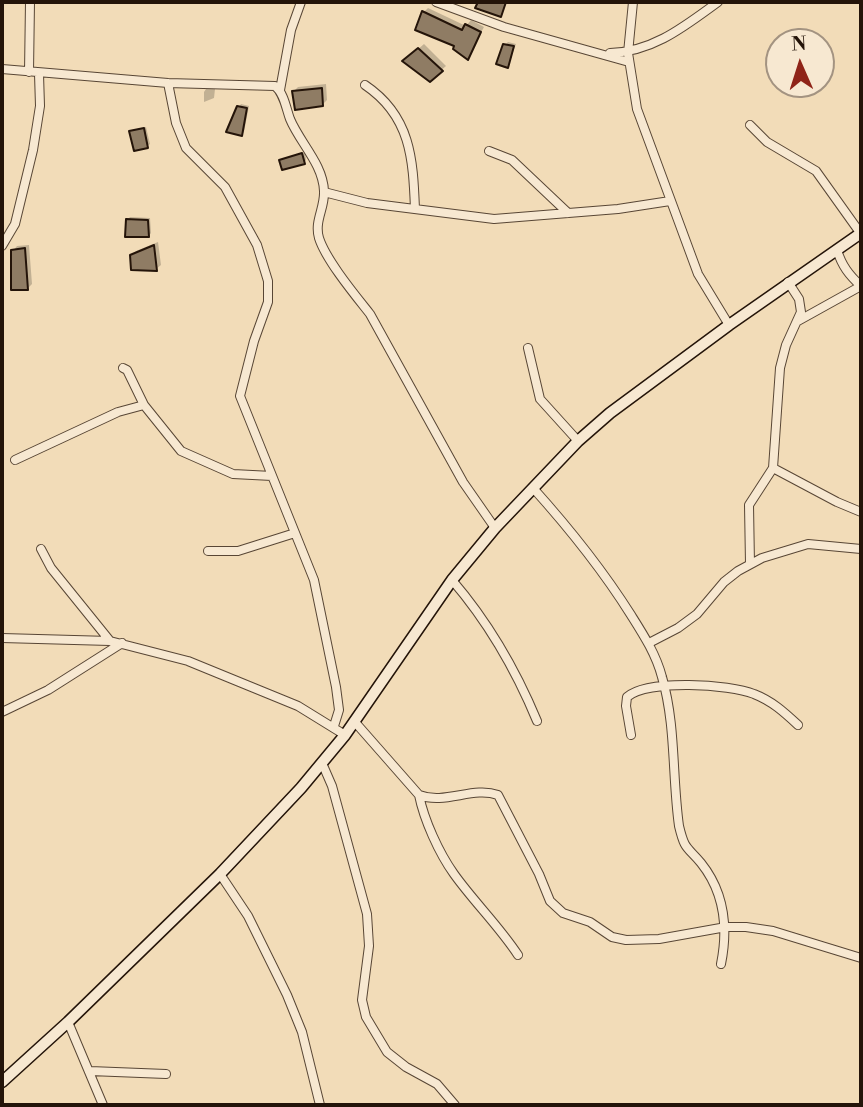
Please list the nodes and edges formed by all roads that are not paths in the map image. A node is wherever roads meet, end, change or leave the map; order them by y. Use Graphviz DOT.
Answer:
graph roads {
  1 [pos="30,2"];
  2 [pos="301,2"];
  3 [pos="436,2"];
  4 [pos="634,2"];
  5 [pos="718,2"];
  6 [pos="628,57"];
  7 [pos="2,69"];
  8 [pos="29,72"];
  9 [pos="39,74"];
  10 [pos="168,83"];
  11 [pos="365,85"];
  12 [pos="280,90"];
  13 [pos="750,124"];
  14 [pos="489,151"];
  15 [pos="324,192"];
  16 [pos="670,201"];
  17 [pos="415,209"];
  18 [pos="568,213"];
  19 [pos="861,234"];
  20 [pos="2,243"];
  21 [pos="837,250"];
  22 [pos="788,282"];
  23 [pos="861,286"];
  24 [pos="798,321"];
  25 [pos="729,325"];
  26 [pos="528,348"];
  27 [pos="123,368"];
  28 [pos="144,405"];
  29 [pos="578,441"];
  30 [pos="15,460"];
  31 [pos="773,468"];
  32 [pos="272,476"];
  33 [pos="533,488"];
  34 [pos="861,512"];
  35 [pos="495,528"];
  36 [pos="295,533"];
  37 [pos="861,549"];
  38 [pos="41,550"];
  39 [pos="208,551"];
  40 [pos="750,565"];
  41 [pos="452,580"];
  42 [pos="2,638"];
  43 [pos="110,641"];
  44 [pos="122,643"];
  45 [pos="649,643"];
  46 [pos="664,684"];
  47 [pos="2,712"];
  48 [pos="354,721"];
  49 [pos="537,721"];
  50 [pos="798,725"];
  51 [pos="334,726"];
  52 [pos="345,735"];
  53 [pos="631,736"];
  54 [pos="322,763"];
  55 [pos="419,795"];
  56 [pos="220,874"];
  57 [pos="726,927"];
  58 [pos="518,955"];
  59 [pos="861,958"];
  60 [pos="721,964"];
  61 [pos="68,1022"];
  62 [pos="90,1071"];
  63 [pos="166,1074"];
  64 [pos="2,1082"];
  65 [pos="103,1105"];
  66 [pos="320,1105"];
  67 [pos="455,1105"];
  1 -- 8 [label="street"];
  2 -- 12 [label="street"];
  3 -- 6 [label="street"];
  4 -- 6 [label="street"];
  5 -- 6 [label="street"];
  6 -- 16 [label="street"];
  7 -- 8 [label="street"];
  8 -- 9 [label="street"];
  9 -- 10 [label="street"];
  9 -- 20 [label="street"];
  10 -- 12 [label="street"];
  10 -- 32 [label="street"];
  11 -- 17 [label="street"];
  12 -- 15 [label="street"];
  13 -- 19 [label="street"];
  14 -- 18 [label="street"];
  15 -- 17 [label="street"];
  15 -- 35 [label="street"];
  16 -- 18 [label="street"];
  16 -- 25 [label="street"];
  17 -- 18 [label="street"];
  19 -- 21 [label="main road"];
  21 -- 22 [label="main road"];
  21 -- 23 [label="street"];
  22 -- 24 [label="street"];
  22 -- 25 [label="main road"];
  23 -- 24 [label="street"];
  24 -- 31 [label="street"];
  25 -- 29 [label="main road"];
  26 -- 29 [label="street"];
  27 -- 28 [label="street"];
  28 -- 30 [label="street"];
  28 -- 32 [label="street"];
  29 -- 33 [label="main road"];
  31 -- 34 [label="street"];
  31 -- 40 [label="street"];
  32 -- 36 [label="street"];
  33 -- 35 [label="main road"];
  33 -- 45 [label="street"];
  35 -- 41 [label="main road"];
  36 -- 39 [label="street"];
  36 -- 51 [label="street"];
  37 -- 40 [label="street"];
  38 -- 43 [label="street"];
  40 -- 45 [label="street"];
  41 -- 48 [label="main road"];
  41 -- 49 [label="street"];
  42 -- 43 [label="street"];
  43 -- 44 [label="street"];
  44 -- 47 [label="street"];
  44 -- 51 [label="street"];
  45 -- 46 [label="street"];
  46 -- 50 [label="street"];
  46 -- 53 [label="street"];
  46 -- 57 [label="street"];
  48 -- 52 [label="main road"];
  48 -- 55 [label="street"];
  51 -- 52 [label="street"];
  52 -- 54 [label="main road"];
  54 -- 56 [label="main road"];
  54 -- 67 [label="street"];
  55 -- 57 [label="street"];
  55 -- 58 [label="street"];
  56 -- 61 [label="main road"];
  56 -- 66 [label="street"];
  57 -- 59 [label="street"];
  57 -- 60 [label="street"];
  61 -- 62 [label="street"];
  61 -- 64 [label="main road"];
  62 -- 63 [label="street"];
  62 -- 65 [label="street"];
}
